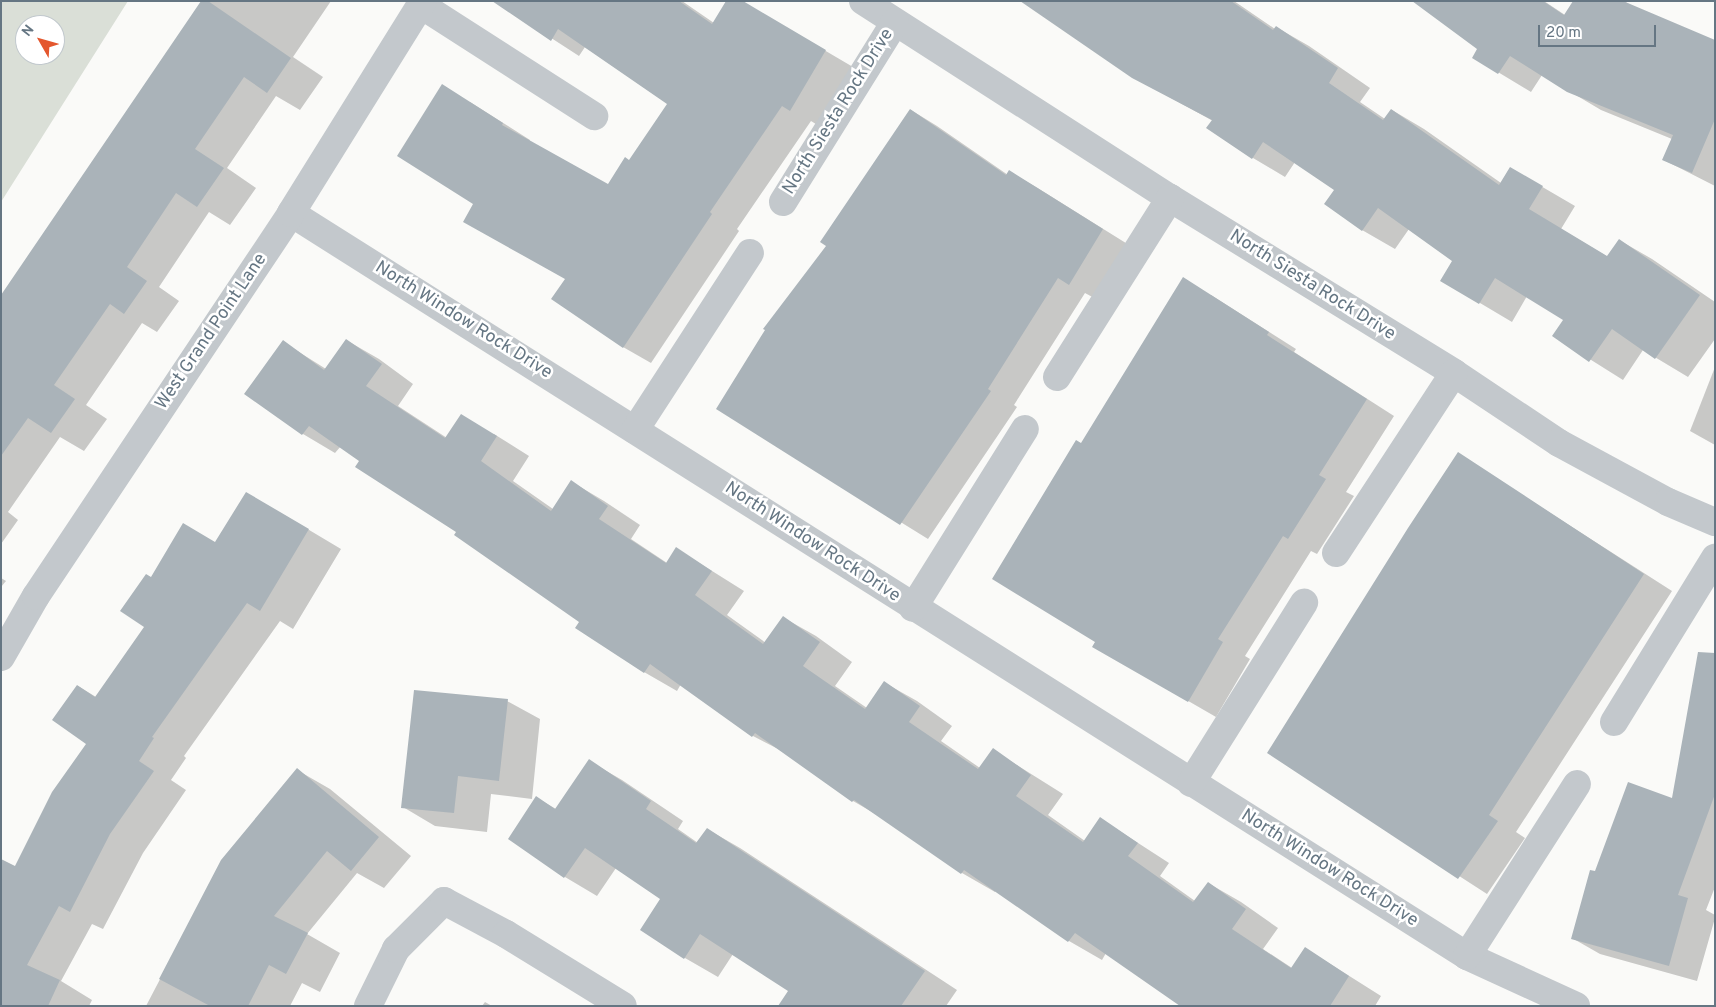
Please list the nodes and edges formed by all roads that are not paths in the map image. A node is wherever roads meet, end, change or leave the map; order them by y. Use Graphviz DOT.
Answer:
graph roads {
  1 [pos="863,1"];
  2 [pos="422,3"];
  3 [pos="895,22"];
  4 [pos="594,116"];
  5 [pos="1170,198"];
  6 [pos="782,202"];
  7 [pos="291,213"];
  8 [pos="750,253"];
  9 [pos="1454,373"];
  10 [pos="1057,377"];
  11 [pos="1025,428"];
  12 [pos="636,430"];
  13 [pos="1715,522"];
  14 [pos="1336,553"];
  15 [pos="1715,558"];
  16 [pos="1304,603"];
  17 [pos="913,608"];
  18 [pos="1,658"];
  19 [pos="1614,722"];
  20 [pos="1191,783"];
  21 [pos="1576,784"];
  22 [pos="1467,956"];
  23 [pos="368,1006"];
  24 [pos="623,1006"];
  25 [pos="1576,1006"];
  1 -- 3 [label="street, North Siesta Rock Drive"];
  2 -- 4 [label="street, West Grand Point Lane"];
  2 -- 7 [label="street, West Grand Point Lane"];
  3 -- 5 [label="street, North Siesta Rock Drive"];
  3 -- 6 [label="street, North Siesta Rock Drive"];
  5 -- 9 [label="street, North Siesta Rock Drive"];
  5 -- 10 [label="street"];
  7 -- 12 [label="street, North Window Rock Drive"];
  7 -- 18 [label="street, West Grand Point Lane"];
  8 -- 12 [label="street"];
  9 -- 13 [label="street, North Siesta Rock Drive"];
  9 -- 14 [label="street"];
  11 -- 17 [label="street, North Window Rock Drive"];
  12 -- 17 [label="street, North Window Rock Drive"];
  15 -- 19 [label="street"];
  16 -- 20 [label="street"];
  17 -- 20 [label="street, North Window Rock Drive"];
  20 -- 22 [label="street, North Window Rock Drive"];
  21 -- 22 [label="street"];
  22 -- 25 [label="street, North Window Rock Drive"];
  23 -- 24 [label="street"];
}
